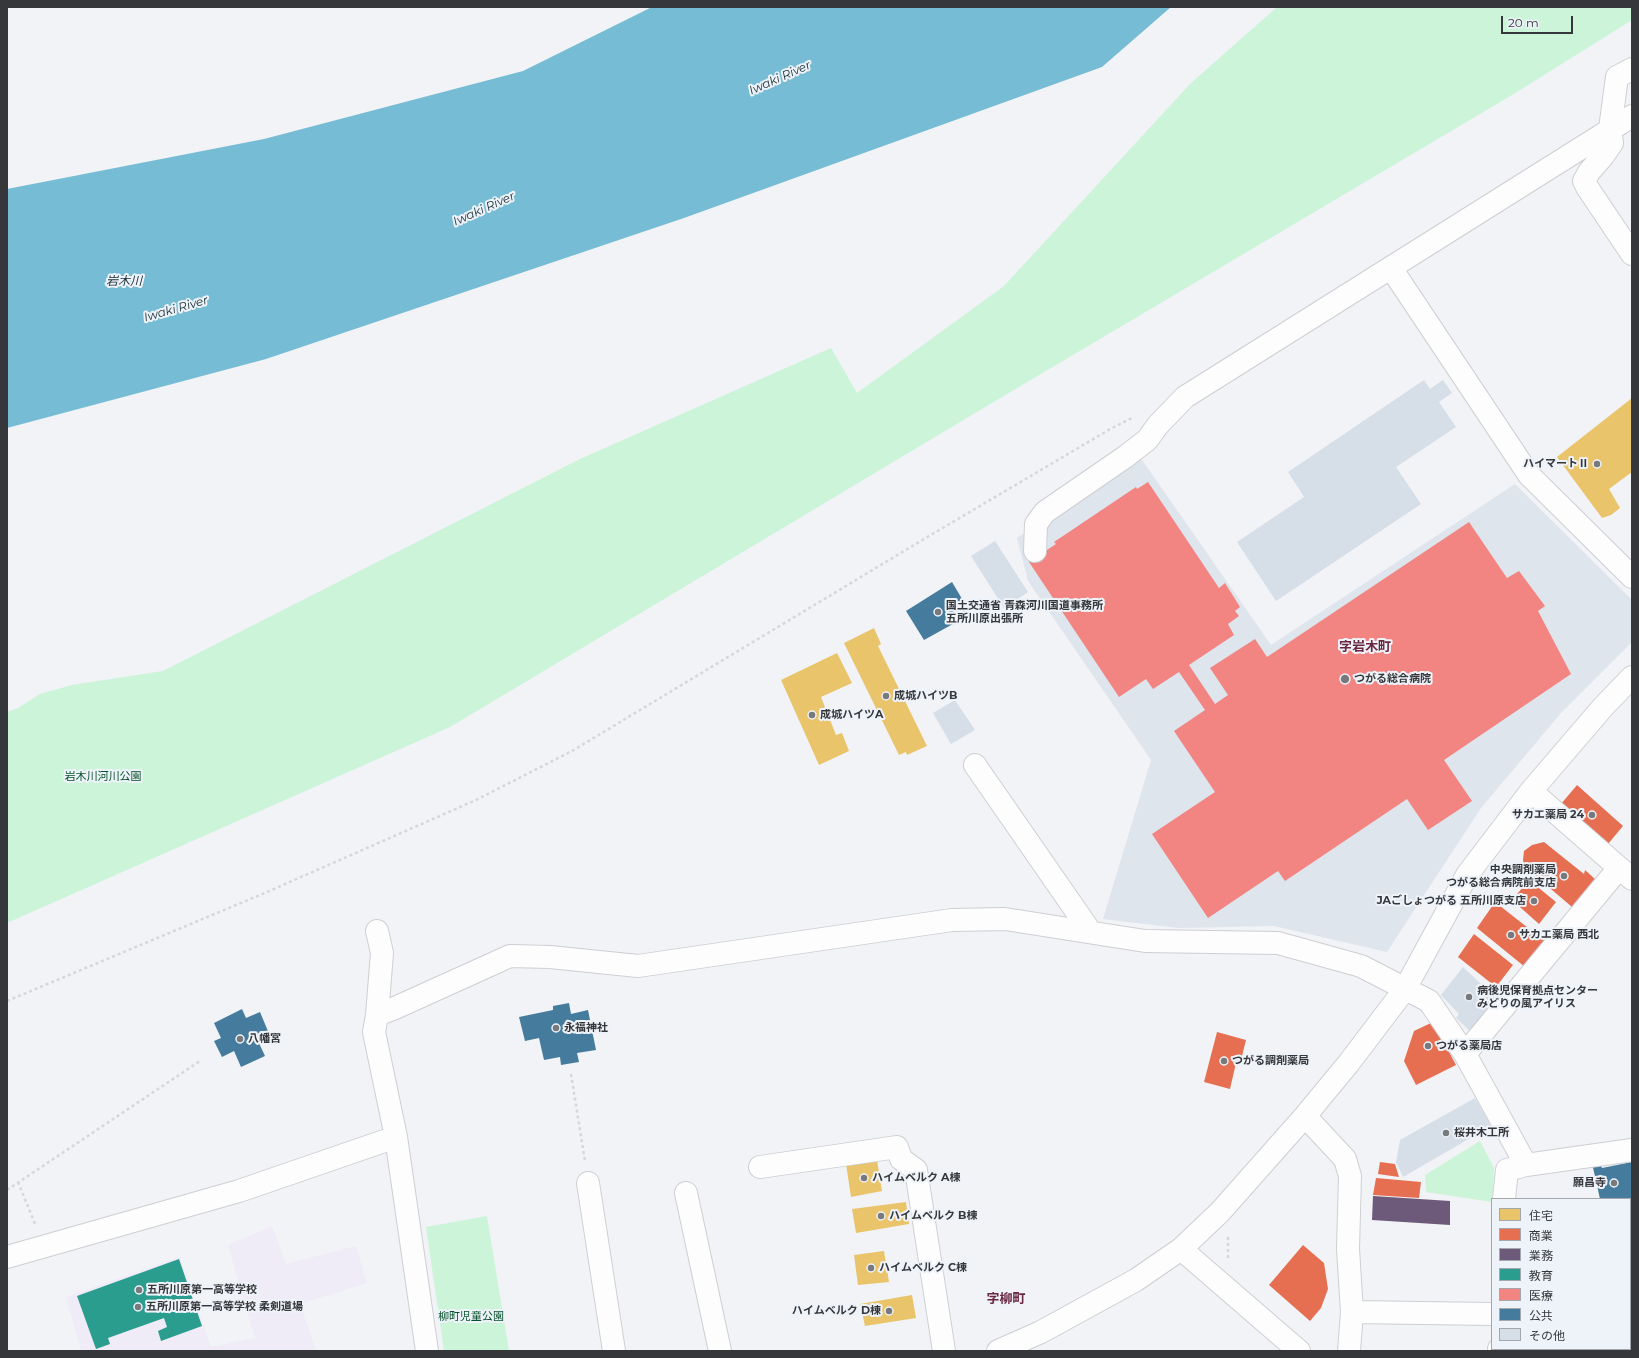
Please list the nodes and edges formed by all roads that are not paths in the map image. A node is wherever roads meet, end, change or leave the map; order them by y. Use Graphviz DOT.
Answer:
graph roads {
  1 [pos="1632,69"];
  2 [pos="1632,116"];
  3 [pos="1610,129"];
  4 [pos="1632,254"];
  5 [pos="1391,268"];
  6 [pos="1034,551"];
  7 [pos="1632,577"];
  8 [pos="1632,677"];
  9 [pos="975,765"];
  10 [pos="1531,791"];
  11 [pos="1626,873"];
  12 [pos="1090,931"];
  13 [pos="377,932"];
  14 [pos="1405,989"];
  15 [pos="377,1015"];
  16 [pos="1465,1054"];
  17 [pos="1305,1116"];
  18 [pos="396,1137"];
  19 [pos="1632,1150"];
  20 [pos="1526,1164"];
  21 [pos="760,1167"];
  22 [pos="588,1183"];
  23 [pos="686,1193"];
  24 [pos="1504,1198"];
  25 [pos="1181,1249"];
  26 [pos="7,1257"];
  27 [pos="1352,1312"];
  28 [pos="1491,1314"];
  29 [pos="427,1351"];
  30 [pos="614,1351"];
  31 [pos="720,1351"];
  32 [pos="944,1351"];
  33 [pos="998,1351"];
  34 [pos="1299,1351"];
  35 [pos="1349,1351"];
  1 -- 3 [label="street"];
  2 -- 3 [label="street"];
  3 -- 4 [label="street"];
  3 -- 5 [label="street"];
  5 -- 6 [label="street"];
  5 -- 7 [label="street"];
  8 -- 10 [label="street"];
  9 -- 12 [label="street"];
  10 -- 11 [label="street"];
  10 -- 14 [label="street"];
  11 -- 16 [label="street"];
  12 -- 14 [label="street"];
  12 -- 15 [label="street"];
  13 -- 15 [label="street"];
  14 -- 16 [label="street"];
  14 -- 17 [label="street"];
  15 -- 18 [label="street"];
  16 -- 20 [label="street"];
  17 -- 25 [label="street"];
  17 -- 27 [label="street"];
  18 -- 26 [label="street"];
  18 -- 29 [label="street"];
  19 -- 20 [label="street"];
  20 -- 24 [label="street"];
  21 -- 32 [label="street"];
  22 -- 30 [label="street"];
  23 -- 31 [label="street"];
  25 -- 33 [label="street"];
  25 -- 34 [label="street"];
  27 -- 28 [label="street"];
  27 -- 35 [label="street"];
}
